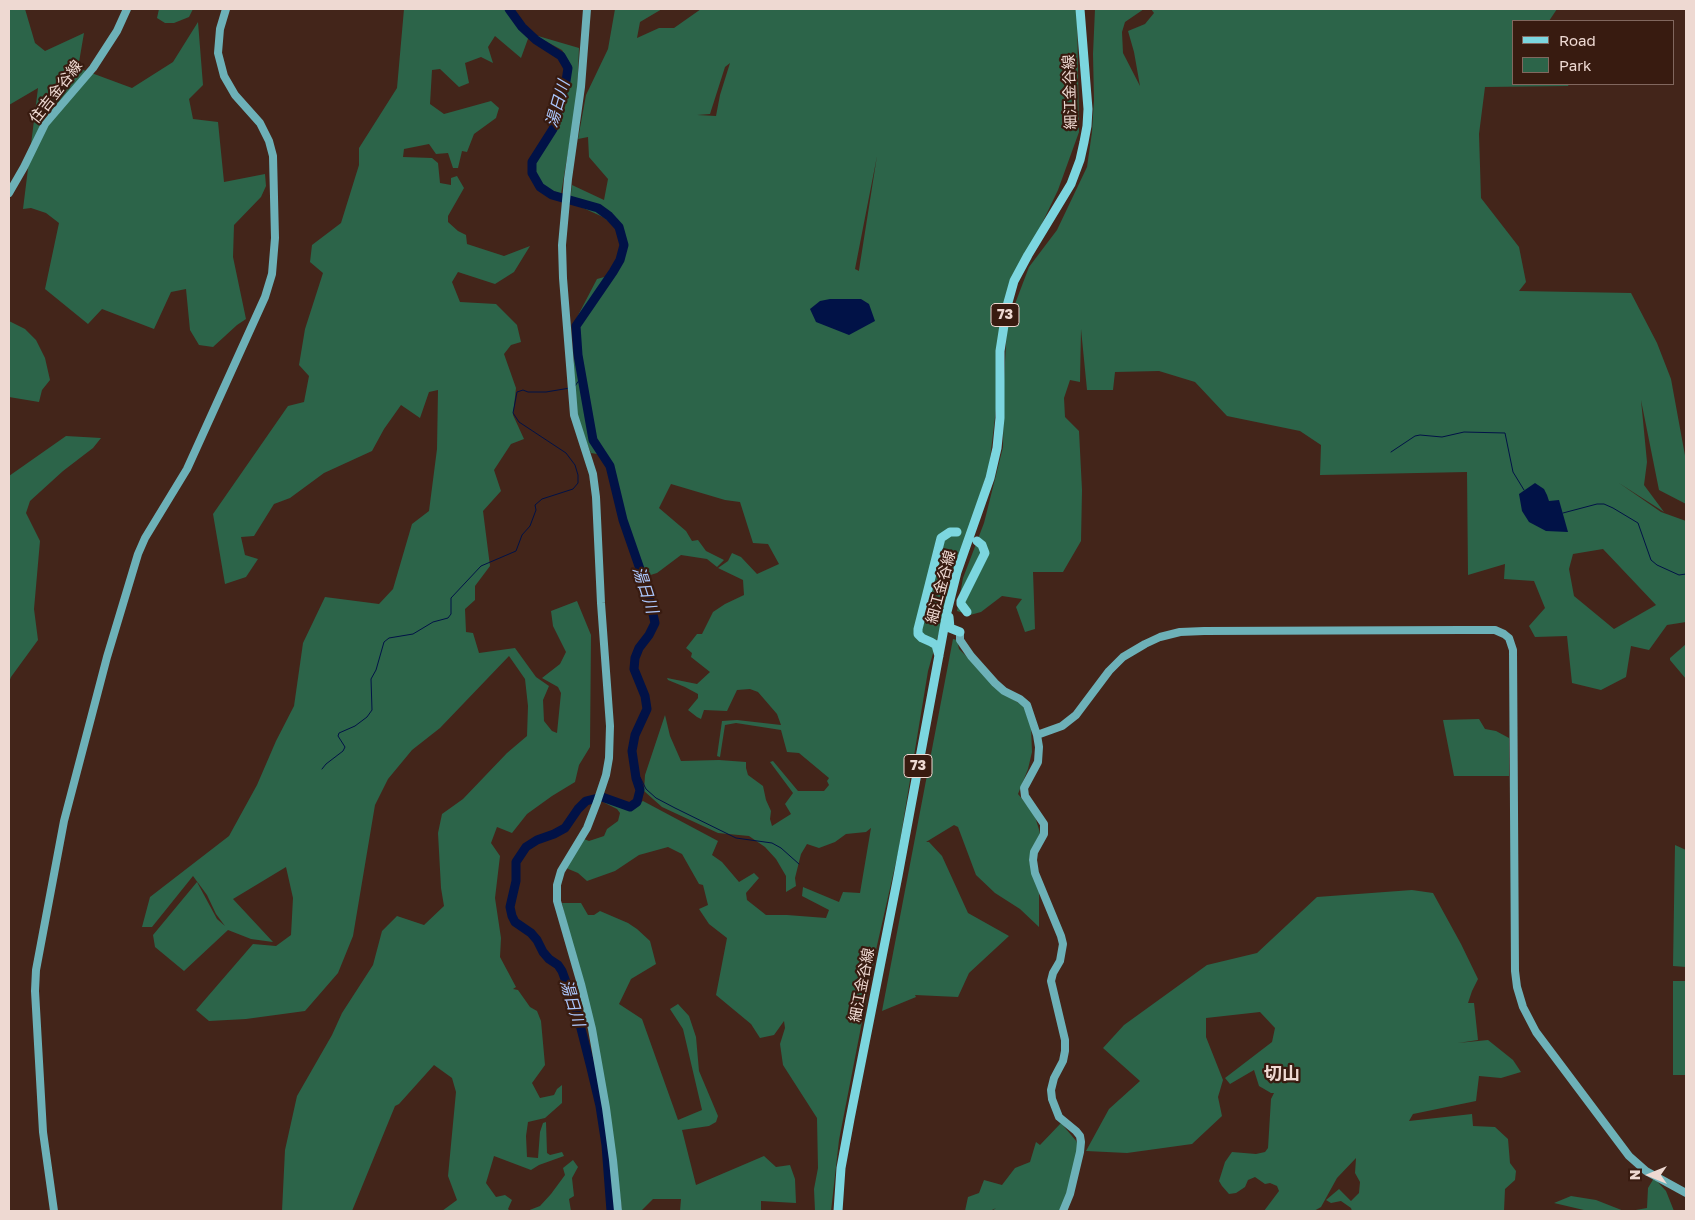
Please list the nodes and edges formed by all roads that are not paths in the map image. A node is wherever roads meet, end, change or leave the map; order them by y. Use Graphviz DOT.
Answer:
graph roads {
  1 [pos="128,9"];
  2 [pos="226,9"];
  3 [pos="587,9"];
  4 [pos="1082,9"];
  5 [pos="9,193"];
  6 [pos="957,532"];
  7 [pos="977,541"];
  8 [pos="947,612"];
  9 [pos="967,612"];
  10 [pos="944,629"];
  11 [pos="960,632"];
  12 [pos="932,642"];
  13 [pos="942,643"];
  14 [pos="939,656"];
  15 [pos="1037,735"];
  16 [pos="841,1168"];
  17 [pos="1686,1193"];
  18 [pos="54,1211"];
  19 [pos="618,1211"];
  20 [pos="832,1211"];
  21 [pos="838,1211"];
  22 [pos="1063,1211"];
  1 -- 5 [label="street, 住吉金谷線"];
  2 -- 18 [label="street"];
  3 -- 19 [label="street"];
  4 -- 8 [label="main road, 細江金谷線 / 73"];
  6 -- 12 [label="main road"];
  7 -- 9 [label="main road"];
  8 -- 10 [label="main road, 細江金谷線 / 73"];
  8 -- 11 [label="main road"];
  10 -- 12 [label="main road"];
  10 -- 13 [label="main road, 細江金谷線 / 73"];
  11 -- 13 [label="main road"];
  11 -- 15 [label="street"];
  12 -- 14 [label="main road"];
  13 -- 14 [label="main road, 細江金谷線 / 73"];
  14 -- 16 [label="main road, 細江金谷線 / 73"];
  15 -- 17 [label="street"];
  15 -- 22 [label="street"];
  16 -- 20 [label="main road, 細江金谷線 / 73"];
  16 -- 21 [label="main road, 細江金谷線 / 73"];
}
